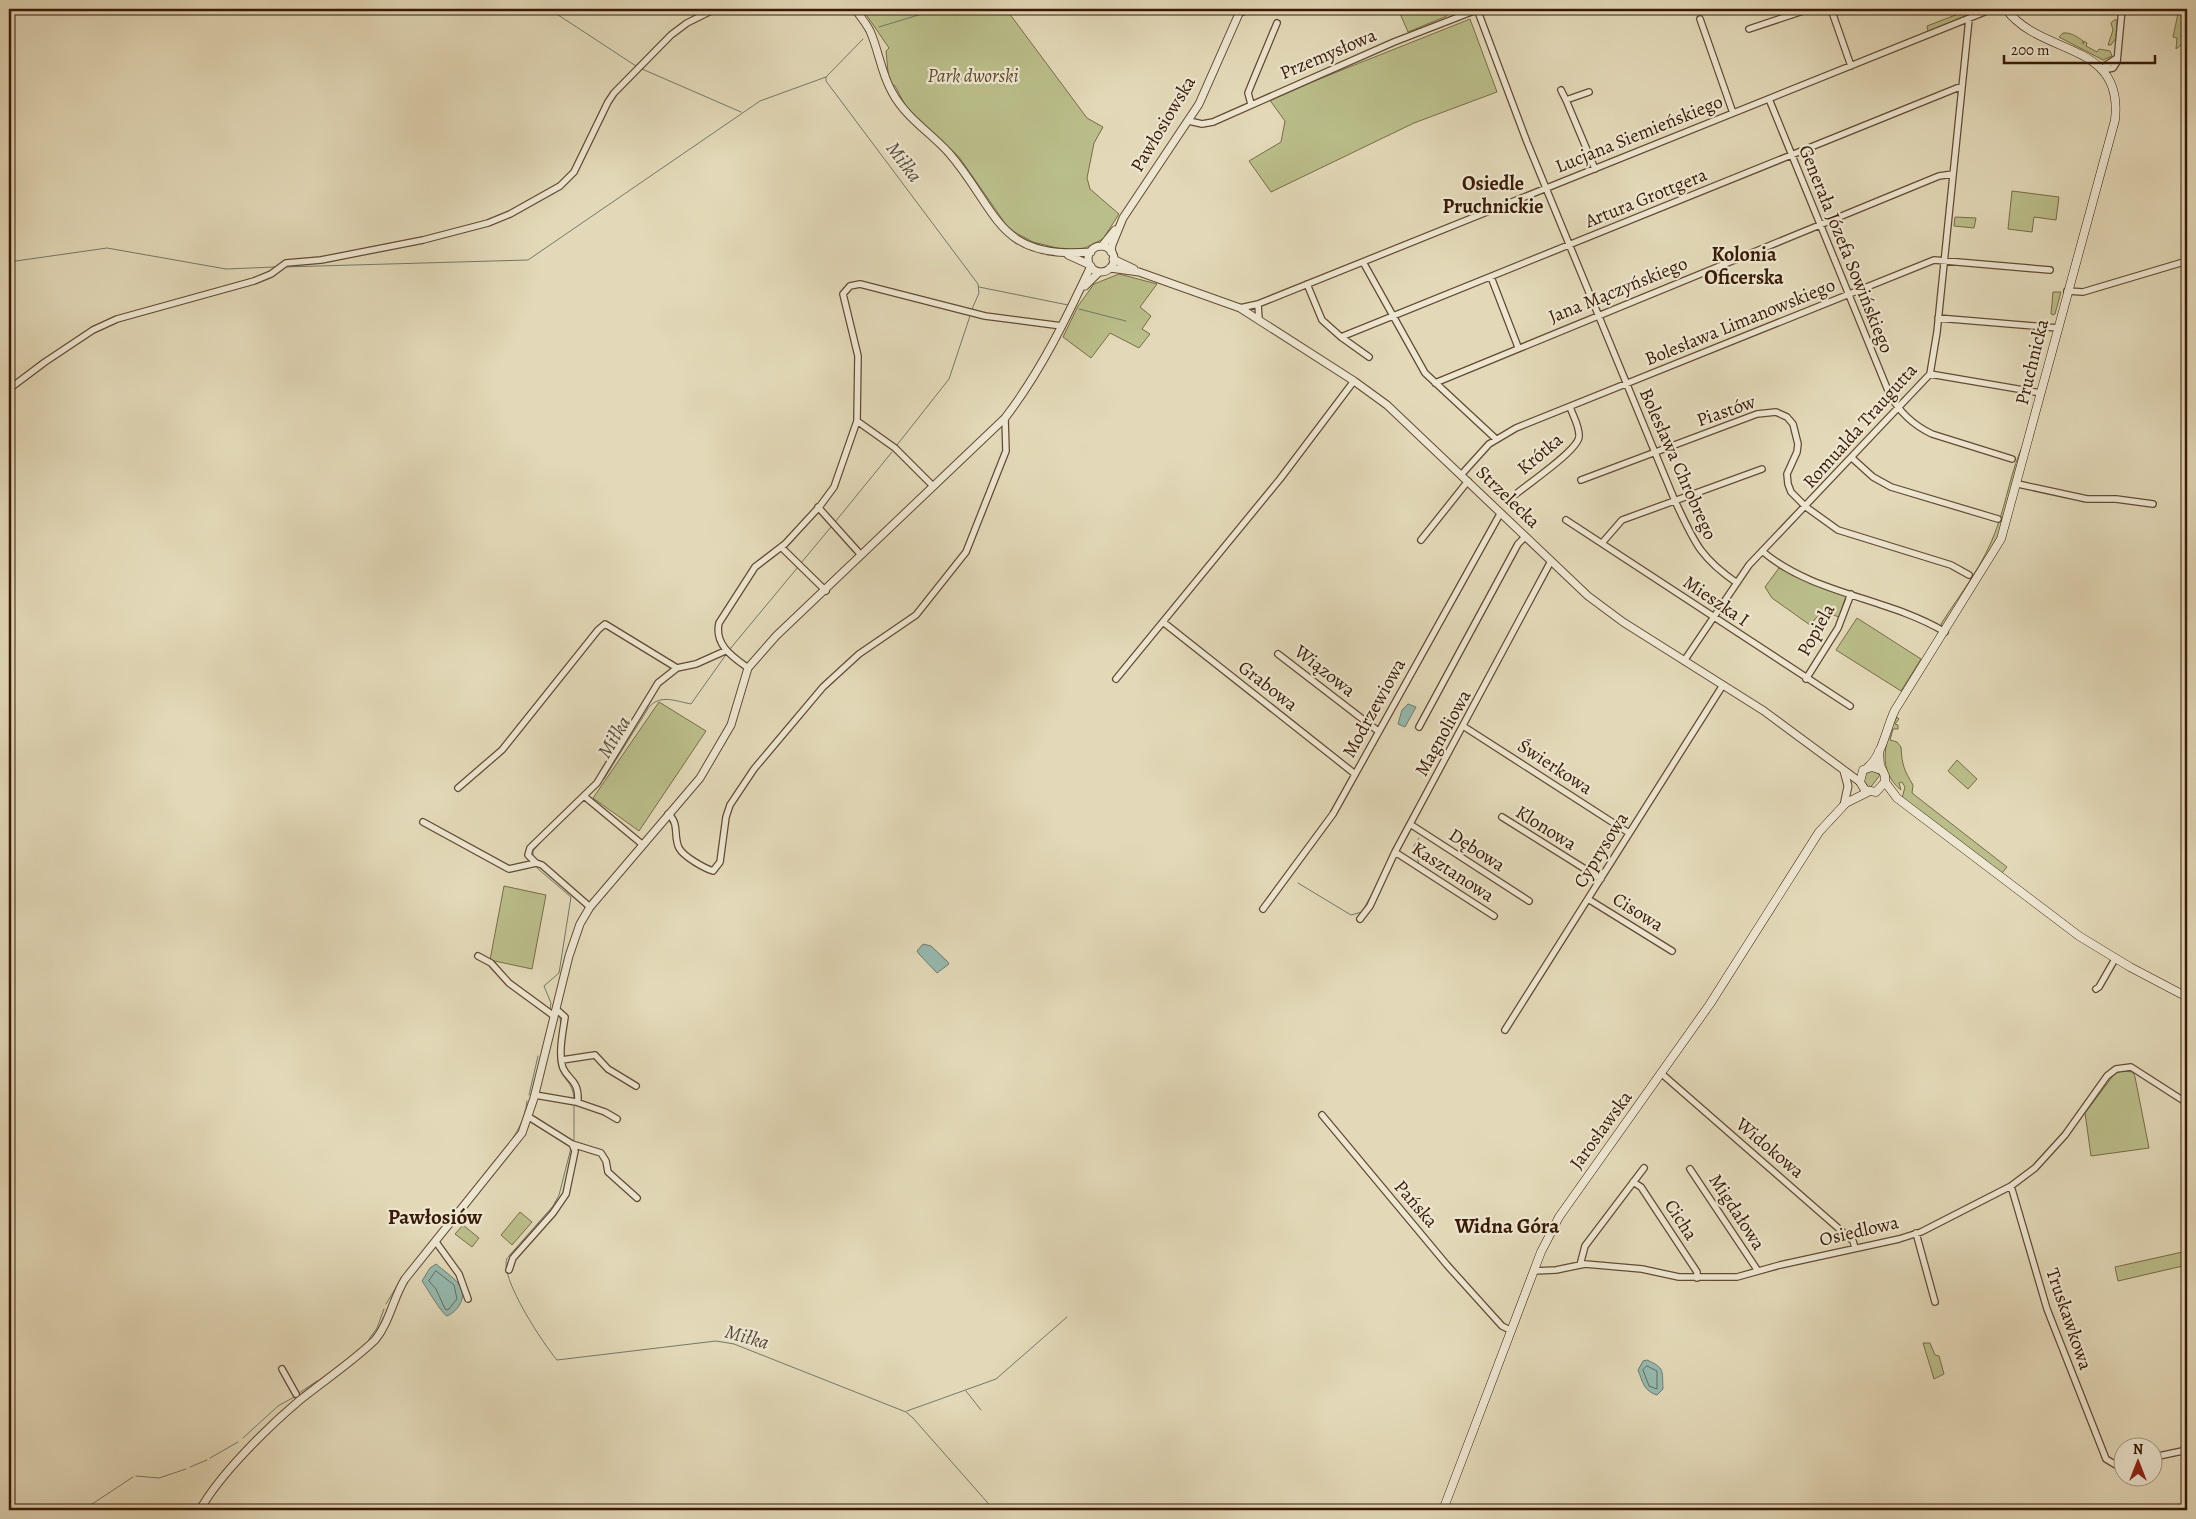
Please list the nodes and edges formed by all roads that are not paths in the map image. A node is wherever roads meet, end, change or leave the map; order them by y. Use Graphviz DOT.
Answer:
graph roads {
  1 [pos="715,9"];
  2 [pos="855,9"];
  3 [pos="1253,9"];
  4 [pos="1478,9"];
  5 [pos="1809,9"];
  6 [pos="1831,9"];
  7 [pos="1992,9"];
  8 [pos="2006,9"];
  9 [pos="2122,9"];
  10 [pos="1240,11"];
  11 [pos="1700,19"];
  12 [pos="1969,19"];
  13 [pos="1277,23"];
  14 [pos="1749,29"];
  15 [pos="1851,66"];
  16 [pos="2103,70"];
  17 [pos="1962,86"];
  18 [pos="1561,90"];
  19 [pos="1589,92"];
  20 [pos="1769,99"];
  21 [pos="1566,100"];
  22 [pos="1251,104"];
  23 [pos="1733,113"];
  24 [pos="1189,121"];
  25 [pos="1792,156"];
  26 [pos="1594,169"];
  27 [pos="1953,174"];
  28 [pos="1546,187"];
  29 [pos="1820,224"];
  30 [pos="1119,226"];
  31 [pos="1570,245"];
  32 [pos="1102,246"];
  33 [pos="1091,252"];
  34 [pos="1065,253"];
  35 [pos="1112,255"];
  36 [pos="1944,259"];
  37 [pos="2187,261"];
  38 [pos="1364,262"];
  39 [pos="1090,266"];
  40 [pos="1110,268"];
  41 [pos="2050,270"];
  42 [pos="1099,272"];
  43 [pos="1138,272"];
  44 [pos="1491,277"];
  45 [pos="1307,284"];
  46 [pos="2067,290"];
  47 [pos="1080,292"];
  48 [pos="1849,294"];
  49 [pos="1258,304"];
  50 [pos="1240,308"];
  51 [pos="1597,315"];
  52 [pos="1393,316"];
  53 [pos="1938,318"];
  54 [pos="1259,320"];
  55 [pos="1062,326"];
  56 [pos="2058,328"];
  57 [pos="1341,337"];
  58 [pos="1518,347"];
  59 [pos="1369,356"];
  60 [pos="1930,374"];
  61 [pos="1354,381"];
  62 [pos="1435,383"];
  63 [pos="1627,384"];
  64 [pos="9,389"];
  65 [pos="2041,393"];
  66 [pos="1570,407"];
  67 [pos="1898,410"];
  68 [pos="1005,418"];
  69 [pos="858,420"];
  70 [pos="1496,439"];
  71 [pos="1655,453"];
  72 [pos="1852,458"];
  73 [pos="2012,459"];
  74 [pos="1762,469"];
  75 [pos="1461,475"];
  76 [pos="1581,480"];
  77 [pos="1468,481"];
  78 [pos="2018,484"];
  79 [pos="933,486"];
  80 [pos="1516,494"];
  81 [pos="1675,501"];
  82 [pos="2153,504"];
  83 [pos="818,507"];
  84 [pos="1806,507"];
  85 [pos="1500,514"];
  86 [pos="1998,519"];
  87 [pos="1566,520"];
  88 [pos="1525,537"];
  89 [pos="1421,540"];
  90 [pos="1602,543"];
  91 [pos="782,547"];
  92 [pos="1762,551"];
  93 [pos="861,555"];
  94 [pos="1551,561"];
  95 [pos="1969,576"];
  96 [pos="1737,583"];
  97 [pos="826,591"];
  98 [pos="1852,594"];
  99 [pos="1714,617"];
  100 [pos="1162,622"];
  101 [pos="1945,632"];
  102 [pos="725,651"];
  103 [pos="1278,654"];
  104 [pos="1684,661"];
  105 [pos="677,668"];
  106 [pos="748,668"];
  107 [pos="1806,678"];
  108 [pos="1116,679"];
  109 [pos="1723,686"];
  110 [pos="1850,706"];
  111 [pos="1463,726"];
  112 [pos="1419,727"];
  113 [pos="1378,731"];
  114 [pos="1879,751"];
  115 [pos="1843,769"];
  116 [pos="1866,769"];
  117 [pos="1881,770"];
  118 [pos="1355,774"];
  119 [pos="1885,782"];
  120 [pos="1860,783"];
  121 [pos="458,788"];
  122 [pos="1872,792"];
  123 [pos="585,797"];
  124 [pos="1897,798"];
  125 [pos="1845,804"];
  126 [pos="668,814"];
  127 [pos="1502,817"];
  128 [pos="423,822"];
  129 [pos="1410,824"];
  130 [pos="1629,833"];
  131 [pos="643,845"];
  132 [pos="1395,852"];
  133 [pos="536,863"];
  134 [pos="1600,880"];
  135 [pos="1588,899"];
  136 [pos="1529,901"];
  137 [pos="590,907"];
  138 [pos="1263,909"];
  139 [pos="1494,916"];
  140 [pos="1360,919"];
  141 [pos="1672,951"];
  142 [pos="478,956"];
  143 [pos="2115,958"];
  144 [pos="2096,989"];
  145 [pos="2187,997"];
  146 [pos="555,1013"];
  147 [pos="1505,1030"];
  148 [pos="562,1060"];
  149 [pos="1662,1074"];
  150 [pos="636,1086"];
  151 [pos="535,1095"];
  152 [pos="576,1102"];
  153 [pos="2187,1103"];
  154 [pos="1322,1115"];
  155 [pos="528,1117"];
  156 [pos="617,1119"];
  157 [pos="572,1144"];
  158 [pos="1644,1168"];
  159 [pos="1690,1169"];
  160 [pos="1634,1182"];
  161 [pos="2011,1186"];
  162 [pos="637,1198"];
  163 [pos="1916,1233"];
  164 [pos="436,1242"];
  165 [pos="1855,1248"];
  166 [pos="1580,1265"];
  167 [pos="509,1270"];
  168 [pos="1534,1271"];
  169 [pos="1758,1271"];
  170 [pos="1697,1278"];
  171 [pos="468,1298"];
  172 [pos="1935,1302"];
  173 [pos="1510,1330"];
  174 [pos="282,1369"];
  175 [pos="296,1394"];
  176 [pos="2187,1450"];
  177 [pos="2164,1455"];
  178 [pos="2114,1464"];
  179 [pos="200,1510"];
  180 [pos="1443,1510"];
  1 -- 64 [label="street"];
  2 -- 34 [label="street"];
  3 -- 10 [label="street"];
  4 -- 22 [label="street, Przemysłowa"];
  4 -- 28 [label="street, Bolesława Chrobrego"];
  5 -- 14 [label="street"];
  6 -- 15 [label="street"];
  7 -- 12 [label="street, Lucjana Siemieńskiego"];
  8 -- 16 [label="main road, Pruchnicka"];
  9 -- 16 [label="street"];
  10 -- 24 [label="street, Pawłosiowska"];
  11 -- 23 [label="street"];
  12 -- 15 [label="street, Lucjana Siemieńskiego"];
  12 -- 17 [label="street, Romualda Traugutta"];
  13 -- 22 [label="street"];
  15 -- 20 [label="street, Lucjana Siemieńskiego"];
  16 -- 46 [label="main road, Pruchnicka"];
  17 -- 25 [label="street, Artura Grottgera"];
  17 -- 27 [label="street, Romualda Traugutta"];
  18 -- 21 [label="street"];
  19 -- 21 [label="street"];
  20 -- 23 [label="street, Lucjana Siemieńskiego"];
  20 -- 25 [label="street, Generała Józefa Sowińskiego"];
  21 -- 26 [label="street"];
  22 -- 24 [label="street, Przemysłowa"];
  23 -- 26 [label="street, Lucjana Siemieńskiego"];
  24 -- 30 [label="street, Pawłosiowska"];
  25 -- 29 [label="street, Generała Józefa Sowińskiego"];
  25 -- 31 [label="street, Artura Grottgera"];
  26 -- 28 [label="street, Lucjana Siemieńskiego"];
  27 -- 29 [label="street, Jana Mączyńskiego"];
  27 -- 36 [label="street, Romualda Traugutta"];
  28 -- 31 [label="street, Bolesława Chrobrego"];
  28 -- 38 [label="street, Lucjana Siemieńskiego"];
  29 -- 48 [label="street, Generała Józefa Sowińskiego"];
  29 -- 51 [label="street, Jana Mączyńskiego"];
  30 -- 32 [label="street, Pawłosiowska"];
  30 -- 35 [label="street, Pawłosiowska"];
  31 -- 44 [label="street, Artura Grottgera"];
  31 -- 51 [label="street, Bolesława Chrobrego"];
  32 -- 33 [label="street"];
  32 -- 35 [label="street"];
  33 -- 34 [label="street"];
  33 -- 39 [label="street"];
  34 -- 39 [label="street"];
  35 -- 40 [label="street"];
  35 -- 43 [label="street, Strzelecka"];
  36 -- 41 [label="street, Bolesława Limanowskiego"];
  36 -- 48 [label="street, Bolesława Limanowskiego"];
  36 -- 53 [label="street, Romualda Traugutta"];
  37 -- 46 [label="street"];
  38 -- 45 [label="street, Lucjana Siemieńskiego"];
  38 -- 52 [label="street"];
  39 -- 42 [label="street"];
  39 -- 47 [label="street"];
  40 -- 42 [label="street"];
  40 -- 43 [label="street, Strzelecka"];
  42 -- 47 [label="street"];
  43 -- 50 [label="street, Strzelecka"];
  44 -- 52 [label="street, Artura Grottgera"];
  44 -- 58 [label="street"];
  45 -- 49 [label="street, Lucjana Siemieńskiego"];
  45 -- 57 [label="street"];
  46 -- 56 [label="main road, Pruchnicka"];
  47 -- 55 [label="street"];
  48 -- 63 [label="street, Bolesława Limanowskiego"];
  48 -- 67 [label="street, Generała Józefa Sowińskiego"];
  49 -- 50 [label="street, Lucjana Siemieńskiego"];
  49 -- 54 [label="street"];
  50 -- 54 [label="street, Strzelecka"];
  51 -- 58 [label="street, Jana Mączyńskiego"];
  51 -- 63 [label="street, Bolesława Chrobrego"];
  52 -- 57 [label="street, Artura Grottgera"];
  52 -- 62 [label="street"];
  53 -- 56 [label="street"];
  53 -- 60 [label="street, Romualda Traugutta"];
  54 -- 61 [label="street, Strzelecka"];
  55 -- 68 [label="street"];
  55 -- 69 [label="street"];
  56 -- 65 [label="main road, Pruchnicka"];
  57 -- 59 [label="street"];
  58 -- 62 [label="street, Jana Mączyńskiego"];
  60 -- 65 [label="street"];
  60 -- 67 [label="street, Romualda Traugutta"];
  61 -- 75 [label="street, Strzelecka"];
  61 -- 100 [label="street"];
  62 -- 70 [label="street"];
  63 -- 66 [label="street, Bolesława Limanowskiego"];
  63 -- 71 [label="street, Bolesława Chrobrego"];
  65 -- 78 [label="main road, Pruchnicka"];
  66 -- 70 [label="street, Bolesława Limanowskiego"];
  66 -- 80 [label="street, Krótka"];
  67 -- 72 [label="street, Romualda Traugutta"];
  67 -- 73 [label="street"];
  68 -- 79 [label="street"];
  68 -- 126 [label="street"];
  69 -- 79 [label="street"];
  69 -- 83 [label="street"];
  70 -- 75 [label="street, Bolesława Limanowskiego"];
  71 -- 76 [label="street, Piastów"];
  71 -- 81 [label="street, Bolesława Chrobrego"];
  71 -- 84 [label="street, Piastów"];
  72 -- 84 [label="street, Romualda Traugutta"];
  72 -- 86 [label="street"];
  74 -- 81 [label="street"];
  75 -- 77 [label="street, Strzelecka"];
  77 -- 85 [label="street, Strzelecka"];
  77 -- 89 [label="street"];
  78 -- 82 [label="street"];
  78 -- 101 [label="main road, Pruchnicka"];
  79 -- 93 [label="street"];
  81 -- 90 [label="street"];
  81 -- 96 [label="street, Bolesława Chrobrego"];
  83 -- 91 [label="street"];
  83 -- 93 [label="street"];
  84 -- 92 [label="street, Romualda Traugutta"];
  84 -- 95 [label="street, Piastów"];
  85 -- 88 [label="street, Strzelecka"];
  85 -- 113 [label="street, Modrzewiowa"];
  87 -- 90 [label="street, Mieszka I"];
  88 -- 94 [label="street, Strzelecka"];
  88 -- 112 [label="street"];
  90 -- 99 [label="street, Mieszka I"];
  91 -- 97 [label="street"];
  91 -- 102 [label="street"];
  92 -- 96 [label="street, Romualda Traugutta"];
  92 -- 98 [label="street"];
  93 -- 97 [label="street"];
  94 -- 104 [label="street, Strzelecka"];
  94 -- 111 [label="street, Magnoliowa"];
  96 -- 99 [label="street, Romualda Traugutta"];
  97 -- 106 [label="street"];
  98 -- 101 [label="street"];
  98 -- 107 [label="street, Popiela"];
  99 -- 104 [label="street, Romualda Traugutta"];
  99 -- 107 [label="street, Mieszka I"];
  100 -- 108 [label="street"];
  100 -- 118 [label="street, Grabowa"];
  101 -- 114 [label="main road, Pruchnicka"];
  102 -- 105 [label="street"];
  102 -- 106 [label="street"];
  103 -- 113 [label="street, Wiązowa"];
  104 -- 109 [label="street, Strzelecka"];
  105 -- 121 [label="street"];
  105 -- 123 [label="street"];
  106 -- 126 [label="street"];
  107 -- 110 [label="street, Mieszka I"];
  109 -- 115 [label="street, Strzelecka"];
  109 -- 130 [label="street, Cyprysowa"];
  111 -- 129 [label="street, Magnoliowa"];
  111 -- 130 [label="street, Świerkowa"];
  113 -- 118 [label="street, Modrzewiowa"];
  114 -- 116 [label="main road, Pruchnicka"];
  114 -- 117 [label="main road, Pruchnicka"];
  115 -- 116 [label="street"];
  115 -- 120 [label="street, Strzelecka"];
  115 -- 125 [label="street"];
  116 -- 117 [label="main road"];
  116 -- 120 [label="main road"];
  117 -- 119 [label="main road"];
  118 -- 138 [label="street, Modrzewiowa"];
  119 -- 122 [label="main road"];
  119 -- 124 [label="main road"];
  120 -- 122 [label="main road"];
  120 -- 125 [label="main road, Jarosławska"];
  122 -- 124 [label="main road"];
  122 -- 125 [label="main road, Jarosławska"];
  123 -- 131 [label="street"];
  123 -- 133 [label="street"];
  124 -- 143 [label="main road"];
  125 -- 149 [label="main road, Jarosławska"];
  126 -- 131 [label="street"];
  127 -- 134 [label="street, Klonowa"];
  128 -- 133 [label="street"];
  129 -- 132 [label="street, Magnoliowa"];
  129 -- 136 [label="street, Dębowa"];
  130 -- 134 [label="street, Cyprysowa"];
  131 -- 137 [label="street"];
  132 -- 139 [label="street, Kasztanowa"];
  132 -- 140 [label="street, Magnoliowa"];
  133 -- 137 [label="street"];
  134 -- 135 [label="street, Cyprysowa"];
  135 -- 141 [label="street, Cisowa"];
  135 -- 147 [label="street, Cyprysowa"];
  137 -- 146 [label="street"];
  142 -- 146 [label="street"];
  143 -- 144 [label="street"];
  143 -- 145 [label="main road"];
  146 -- 148 [label="street"];
  146 -- 151 [label="street"];
  148 -- 150 [label="street"];
  148 -- 152 [label="street"];
  149 -- 165 [label="street, Widokowa"];
  149 -- 168 [label="main road, Jarosławska"];
  151 -- 152 [label="street"];
  151 -- 155 [label="street"];
  152 -- 156 [label="street"];
  153 -- 161 [label="street, Osiedlowa"];
  154 -- 173 [label="street, Pańska"];
  155 -- 157 [label="street"];
  155 -- 164 [label="street"];
  157 -- 162 [label="street"];
  157 -- 167 [label="street"];
  158 -- 160 [label="street"];
  159 -- 169 [label="street, Migdałowa"];
  160 -- 166 [label="street"];
  160 -- 170 [label="street, Cicha"];
  161 -- 163 [label="street, Osiedlowa"];
  161 -- 178 [label="street, Truskawkowa"];
  163 -- 165 [label="street, Osiedlowa"];
  163 -- 172 [label="street"];
  164 -- 171 [label="street"];
  164 -- 179 [label="street"];
  165 -- 169 [label="street, Osiedlowa"];
  166 -- 168 [label="street, Osiedlowa"];
  166 -- 170 [label="street, Osiedlowa"];
  168 -- 173 [label="main road, Jarosławska"];
  169 -- 170 [label="street, Osiedlowa"];
  173 -- 180 [label="main road, Jarosławska"];
  174 -- 175 [label="street"];
  176 -- 177 [label="street"];
}
